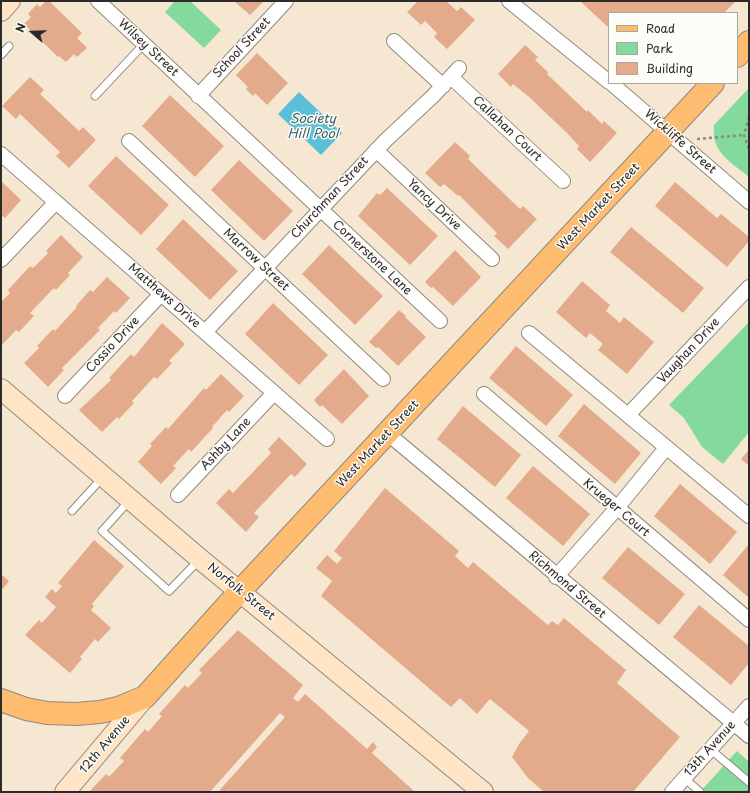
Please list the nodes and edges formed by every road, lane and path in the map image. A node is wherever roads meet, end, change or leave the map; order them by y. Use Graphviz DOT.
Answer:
graph roads {
  1 [pos="10,1"];
  2 [pos="98,1"];
  3 [pos="286,1"];
  4 [pos="509,1"];
  5 [pos="1,11"];
  6 [pos="394,41"];
  7 [pos="749,42"];
  8 [pos="144,44"];
  9 [pos="9,46"];
  10 [pos="1,55"];
  11 [pos="738,55"];
  12 [pos="451,77"];
  13 [pos="608,80"];
  14 [pos="612,84"];
  15 [pos="712,84"];
  16 [pos="95,96"];
  17 [pos="198,96"];
  18 [pos="749,117"];
  19 [pos="668,133"];
  20 [pos="744,135"];
  21 [pos="694,139"];
  22 [pos="129,141"];
  23 [pos="376,150"];
  24 [pos="749,150"];
  25 [pos="1,154"];
  26 [pos="563,181"];
  27 [pos="56,202"];
  28 [pos="749,202"];
  29 [pos="320,210"];
  30 [pos="492,259"];
  31 [pos="1,260"];
  32 [pos="265,268"];
  33 [pos="749,287"];
  34 [pos="161,294"];
  35 [pos="440,321"];
  36 [pos="205,332"];
  37 [pos="529,333"];
  38 [pos="383,379"];
  39 [pos="2,392"];
  40 [pos="274,393"];
  41 [pos="484,394"];
  42 [pos="65,396"];
  43 [pos="628,415"];
  44 [pos="387,433"];
  45 [pos="327,439"];
  46 [pos="666,448"];
  47 [pos="104,476"];
  48 [pos="178,495"];
  49 [pos="130,499"];
  50 [pos="617,508"];
  51 [pos="72,511"];
  52 [pos="749,516"];
  53 [pos="200,559"];
  54 [pos="556,576"];
  55 [pos="241,590"];
  56 [pos="749,620"];
  57 [pos="145,697"];
  58 [pos="1,700"];
  59 [pos="749,706"];
  60 [pos="733,723"];
  61 [pos="749,736"];
  62 [pos="710,749"];
  63 [pos="684,778"];
  64 [pos="749,782"];
  65 [pos="477,790"];
  66 [pos="65,792"];
  67 [pos="672,792"];
  68 [pos="700,792"];
  1 -- 5 [label="main road"];
  2 -- 8 [label="street, Wilsey Street"];
  3 -- 17 [label="street, School Street"];
  4 -- 13 [label="street, Wickliffe Street"];
  6 -- 12 [label="street, Callahan Court"];
  7 -- 11 [label="main road"];
  8 -- 16 [label="lane"];
  8 -- 17 [label="street, Wilsey Street"];
  9 -- 10 [label="lane"];
  12 -- 23 [label="street, Churchman Street"];
  12 -- 26 [label="street, Callahan Court"];
  14 -- 19 [label="street, Wickliffe Street"];
  15 -- 19 [label="main road, West Market Street"];
  17 -- 29 [label="street, Cornerstone Lane"];
  18 -- 20 [label="path"];
  19 -- 28 [label="street, Wickliffe Street"];
  19 -- 44 [label="main road, West Market Street"];
  20 -- 21 [label="path"];
  20 -- 24 [label="path"];
  22 -- 32 [label="street, Marrow Street"];
  23 -- 29 [label="street, Churchman Street"];
  23 -- 30 [label="street, Yancy Drive"];
  25 -- 27 [label="street, Matthews Drive"];
  27 -- 31 [label="street"];
  27 -- 34 [label="street, Matthews Drive"];
  29 -- 32 [label="street, Churchman Street"];
  29 -- 35 [label="street, Cornerstone Lane"];
  32 -- 36 [label="street, Churchman Street"];
  32 -- 38 [label="street, Marrow Street"];
  33 -- 43 [label="street, Vaughan Drive"];
  34 -- 36 [label="street, Matthews Drive"];
  34 -- 42 [label="street, Cossio Drive"];
  36 -- 40 [label="street, Matthews Drive"];
  37 -- 43 [label="street"];
  39 -- 47 [label="main road, Norfolk Street"];
  40 -- 45 [label="street, Matthews Drive"];
  40 -- 48 [label="street, Ashby Lane"];
  41 -- 50 [label="street, Krueger Court"];
  43 -- 46 [label="street"];
  44 -- 54 [label="street, Richmond Street"];
  44 -- 55 [label="main road, West Market Street"];
  46 -- 50 [label="street"];
  46 -- 52 [label="street"];
  47 -- 49 [label="main road, Norfolk Street"];
  47 -- 51 [label="lane"];
  49 -- 53 [label="main road, Norfolk Street"];
  49 -- 53 [label="lane"];
  50 -- 54 [label="street"];
  50 -- 56 [label="street, Krueger Court"];
  53 -- 55 [label="main road, Norfolk Street"];
  54 -- 60 [label="street, Richmond Street"];
  55 -- 57 [label="main road, West Market Street"];
  55 -- 65 [label="main road, Norfolk Street"];
  57 -- 58 [label="main road, West Market Street"];
  57 -- 66 [label="main road, 12th Avenue"];
  59 -- 60 [label="street, 13th Avenue"];
  60 -- 61 [label="street, Richmond Street"];
  60 -- 62 [label="street, 13th Avenue"];
  62 -- 63 [label="street, 13th Avenue"];
  62 -- 64 [label="lane"];
  63 -- 67 [label="street, 13th Avenue"];
  63 -- 68 [label="lane"];
}
